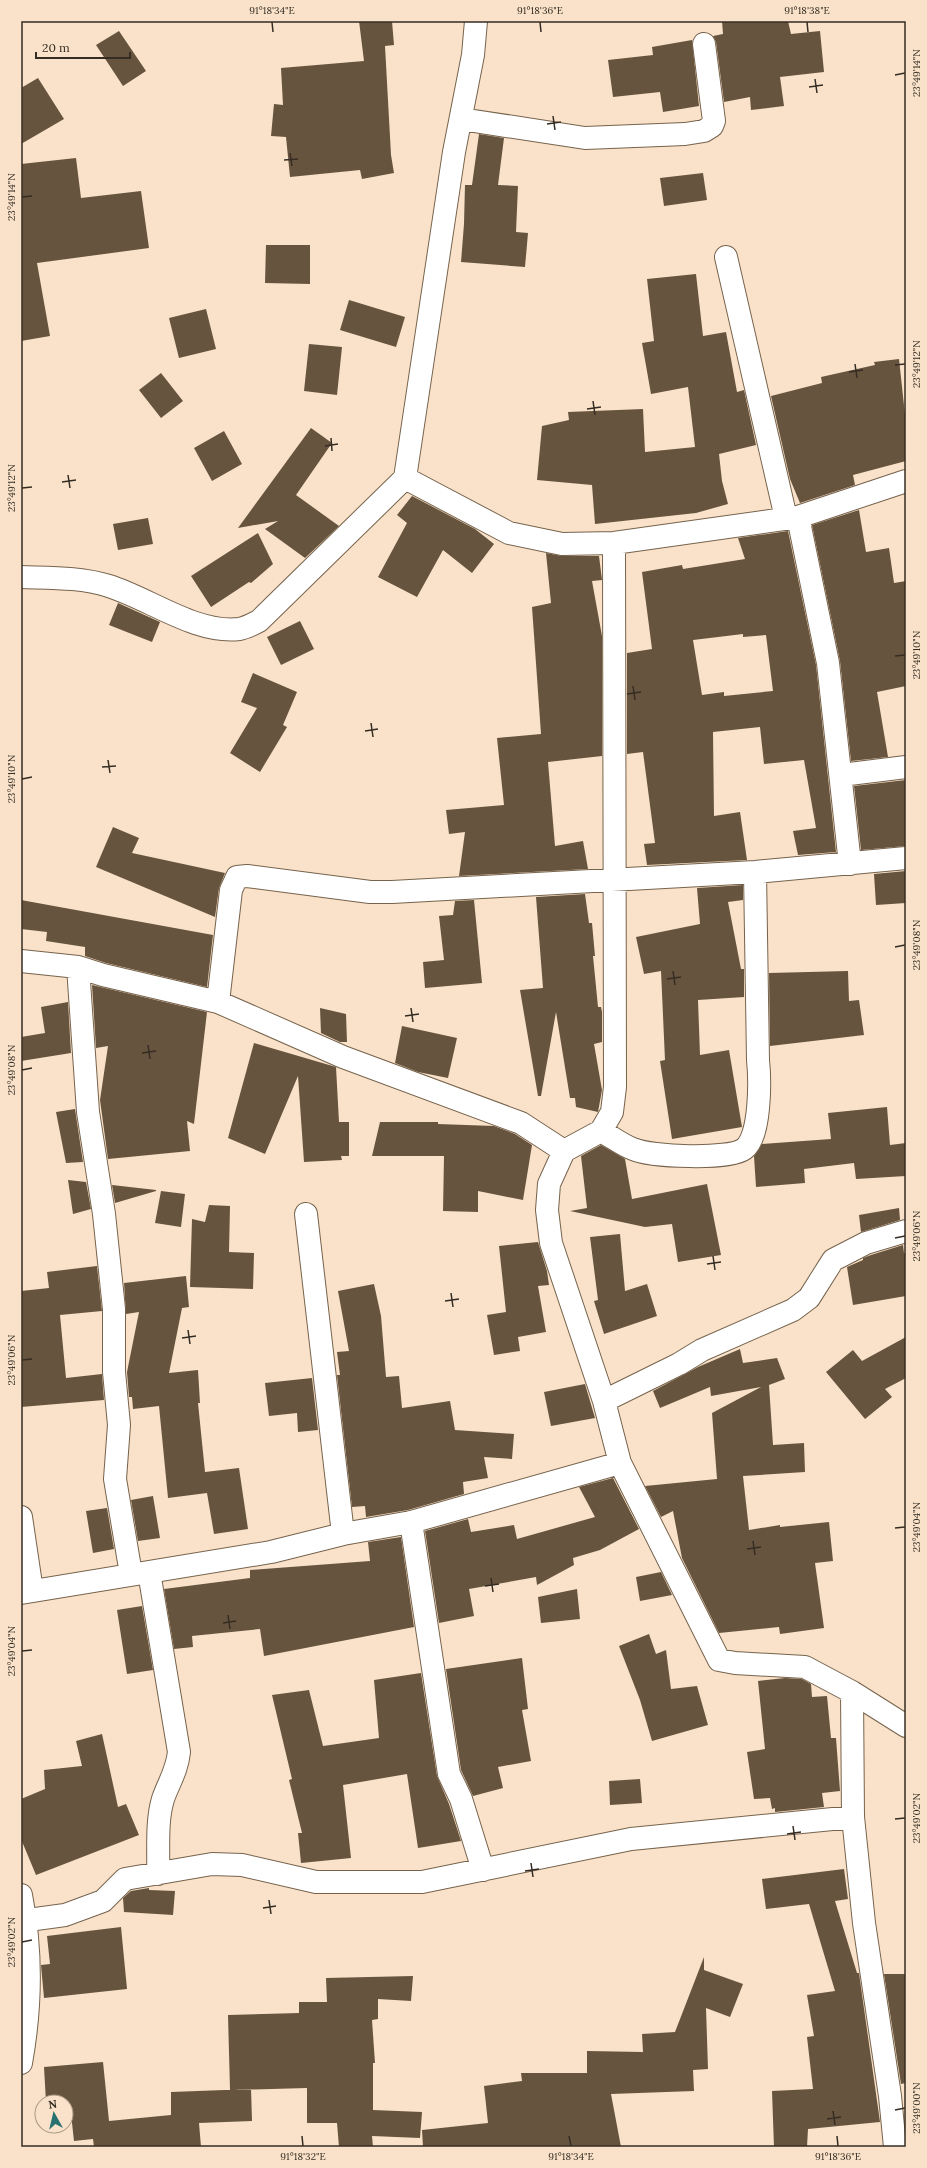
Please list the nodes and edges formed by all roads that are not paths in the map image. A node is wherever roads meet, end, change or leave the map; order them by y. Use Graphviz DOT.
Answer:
graph roads {
  1 [pos="476,21"];
  2 [pos="704,44"];
  3 [pos="461,119"];
  4 [pos="726,257"];
  5 [pos="405,478"];
  6 [pos="906,482"];
  7 [pos="792,517"];
  8 [pos="614,543"];
  9 [pos="21,577"];
  10 [pos="906,767"];
  11 [pos="841,775"];
  12 [pos="906,858"];
  13 [pos="850,864"];
  14 [pos="755,872"];
  15 [pos="615,879"];
  16 [pos="21,961"];
  17 [pos="78,967"];
  18 [pos="218,1002"];
  19 [pos="601,1132"];
  20 [pos="564,1151"];
  21 [pos="306,1214"];
  22 [pos="906,1231"];
  23 [pos="604,1401"];
  24 [pos="620,1463"];
  25 [pos="21,1517"];
  26 [pos="411,1522"];
  27 [pos="343,1534"];
  28 [pos="140,1573"];
  29 [pos="27,1592"];
  30 [pos="852,1692"];
  31 [pos="906,1726"];
  32 [pos="853,1817"];
  33 [pos="482,1870"];
  34 [pos="158,1874"];
  35 [pos="21,1895"];
  36 [pos="23,1920"];
  37 [pos="21,2063"];
  38 [pos="898,2095"];
  39 [pos="895,2147"];
  1 -- 3 [label="street"];
  2 -- 3 [label="street"];
  3 -- 5 [label="street"];
  4 -- 7 [label="street"];
  5 -- 8 [label="street"];
  5 -- 9 [label="street"];
  6 -- 7 [label="street"];
  7 -- 8 [label="street"];
  7 -- 11 [label="street"];
  8 -- 15 [label="street"];
  10 -- 11 [label="street"];
  11 -- 13 [label="street"];
  12 -- 13 [label="street"];
  13 -- 14 [label="street"];
  14 -- 15 [label="street"];
  14 -- 19 [label="street"];
  15 -- 18 [label="street"];
  15 -- 19 [label="street"];
  16 -- 17 [label="street"];
  17 -- 18 [label="street"];
  17 -- 28 [label="street"];
  18 -- 20 [label="street"];
  19 -- 20 [label="street"];
  20 -- 23 [label="street"];
  21 -- 27 [label="street"];
  22 -- 23 [label="street"];
  23 -- 24 [label="street"];
  24 -- 26 [label="street"];
  24 -- 30 [label="street"];
  25 -- 29 [label="street"];
  26 -- 27 [label="street"];
  26 -- 33 [label="street"];
  27 -- 28 [label="street"];
  28 -- 29 [label="street"];
  28 -- 34 [label="street"];
  30 -- 31 [label="street"];
  30 -- 32 [label="street"];
  32 -- 33 [label="street"];
  32 -- 38 [label="street"];
  33 -- 34 [label="street"];
  34 -- 36 [label="street"];
  35 -- 36 [label="street"];
  36 -- 37 [label="street"];
  38 -- 39 [label="street"];
}
